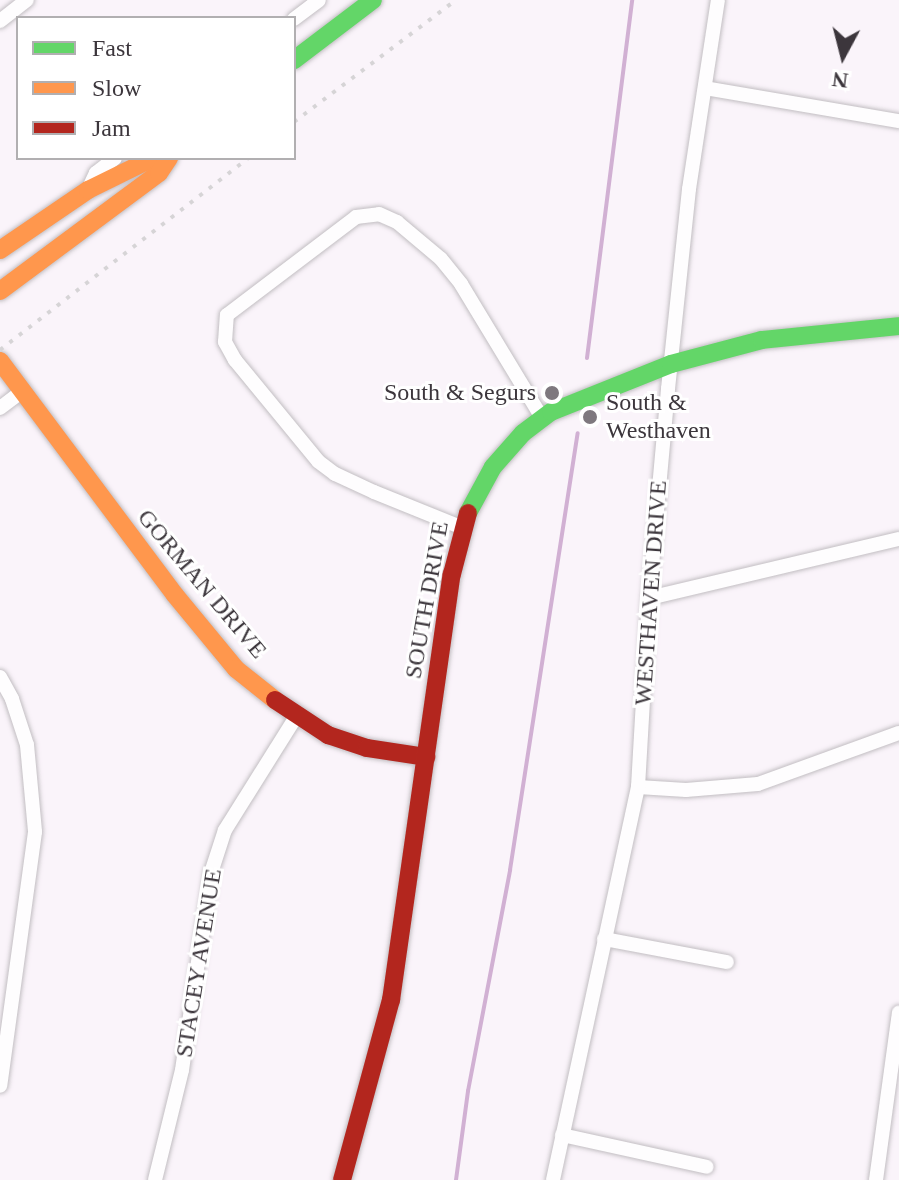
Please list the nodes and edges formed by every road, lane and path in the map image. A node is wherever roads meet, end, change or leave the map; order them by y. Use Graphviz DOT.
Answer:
graph roads {
  1 [pos="27,0"];
  2 [pos="319,0"];
  3 [pos="373,0"];
  4 [pos="718,0"];
  5 [pos="296,17"];
  6 [pos="0,21"];
  7 [pos="296,58"];
  8 [pos="705,88"];
  9 [pos="899,121"];
  10 [pos="112,160"];
  11 [pos="149,160"];
  12 [pos="168,160"];
  13 [pos="88,190"];
  14 [pos="0,250"];
  15 [pos="17,278"];
  16 [pos="0,291"];
  17 [pos="899,326"];
  18 [pos="0,361"];
  19 [pos="671,364"];
  20 [pos="20,393"];
  21 [pos="0,408"];
  22 [pos="542,418"];
  23 [pos="463,528"];
  24 [pos="899,539"];
  25 [pos="649,598"];
  26 [pos="0,677"];
  27 [pos="296,717"];
  28 [pos="899,733"];
  29 [pos="426,757"];
  30 [pos="638,787"];
  31 [pos="604,939"];
  32 [pos="727,962"];
  33 [pos="899,1013"];
  34 [pos="0,1086"];
  35 [pos="562,1135"];
  36 [pos="707,1167"];
  37 [pos="155,1180"];
  38 [pos="342,1180"];
  39 [pos="553,1180"];
  40 [pos="876,1180"];
  1 -- 6 [label="street"];
  2 -- 5 [label="street"];
  3 -- 7 [label="street"];
  4 -- 8 [label="street, WESTHAVEN DRIVE"];
  8 -- 9 [label="street"];
  8 -- 19 [label="street, WESTHAVEN DRIVE"];
  10 -- 13 [label="street"];
  11 -- 13 [label="street"];
  12 -- 15 [label="street"];
  13 -- 14 [label="street"];
  13 -- 15 [label="street"];
  15 -- 16 [label="street"];
  17 -- 19 [label="street, SOUTH DRIVE"];
  18 -- 20 [label="street, GORMAN DRIVE"];
  19 -- 22 [label="street, SOUTH DRIVE"];
  19 -- 25 [label="street, WESTHAVEN DRIVE"];
  20 -- 21 [label="street"];
  20 -- 27 [label="street, GORMAN DRIVE"];
  22 -- 23 [label="street, SOUTH DRIVE"];
  22 -- 23 [label="street"];
  23 -- 29 [label="street, SOUTH DRIVE"];
  24 -- 25 [label="street"];
  25 -- 30 [label="street, WESTHAVEN DRIVE"];
  26 -- 34 [label="street"];
  27 -- 29 [label="street, GORMAN DRIVE"];
  27 -- 37 [label="street, STACEY AVENUE"];
  28 -- 30 [label="street"];
  29 -- 38 [label="street, SOUTH DRIVE"];
  30 -- 31 [label="street, WESTHAVEN DRIVE"];
  31 -- 32 [label="street"];
  31 -- 35 [label="street, WESTHAVEN DRIVE"];
  33 -- 40 [label="street"];
  35 -- 36 [label="street"];
  35 -- 39 [label="street, WESTHAVEN DRIVE"];
}
